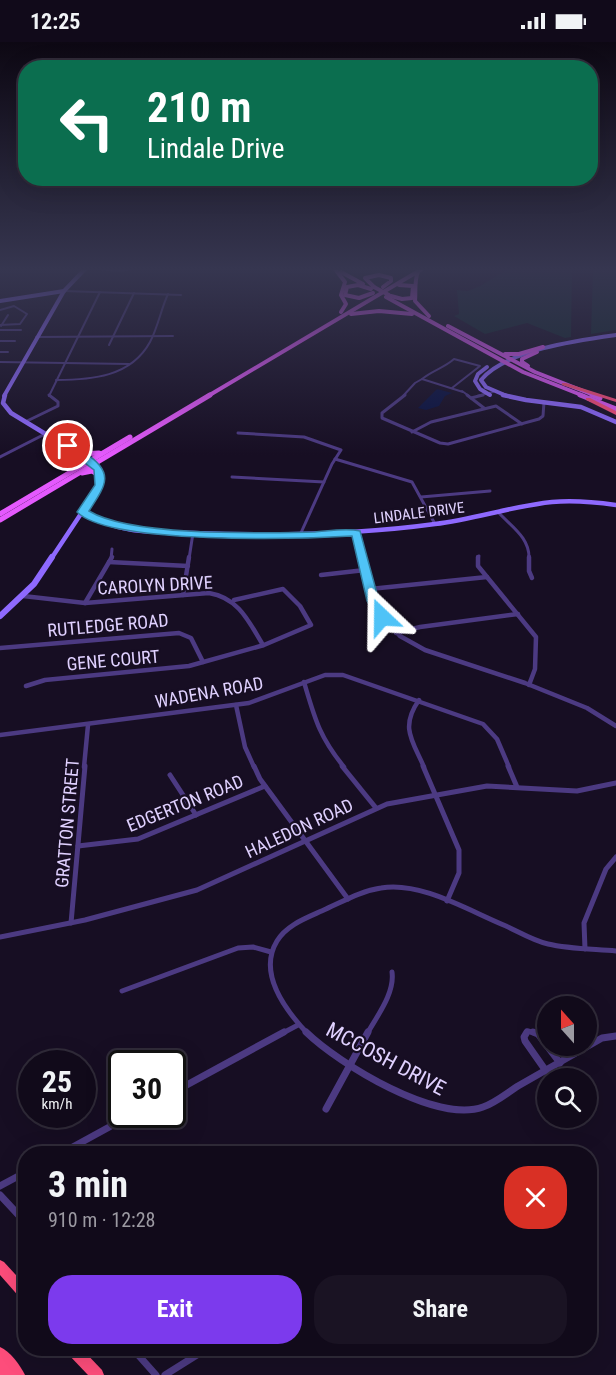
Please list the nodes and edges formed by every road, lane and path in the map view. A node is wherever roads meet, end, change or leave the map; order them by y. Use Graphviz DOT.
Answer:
graph roads {
  1 [pos="40,331"];
  2 [pos="79,331"];
  3 [pos="116,331"];
  4 [pos="153,331"];
  5 [pos="309,331"];
  6 [pos="317,331"];
  7 [pos="449,331"];
  8 [pos="457,331"];
  9 [pos="616,334"];
  10 [pos="173,336"];
  11 [pos="36,337"];
  12 [pos="76,337"];
  13 [pos="113,337"];
  14 [pos="151,337"];
  15 [pos="0,341"];
  16 [pos="15,341"];
  17 [pos="109,345"];
  18 [pos="543,347"];
  19 [pos="0,352"];
  20 [pos="8,352"];
  21 [pos="497,352"];
  22 [pos="537,352"];
  23 [pos="508,361"];
  24 [pos="0,362"];
  25 [pos="22,362"];
  26 [pos="65,363"];
  27 [pos="129,364"];
  28 [pos="545,376"];
  29 [pos="56,380"];
  30 [pos="422,380"];
  31 [pos="564,384"];
  32 [pos="454,387"];
  33 [pos="490,394"];
  34 [pos="473,399"];
  35 [pos="588,399"];
  36 [pos="544,403"];
  37 [pos="2,406"];
  38 [pos="616,406"];
  39 [pos="484,408"];
  40 [pos="27,421"];
  41 [pos="616,422"];
  42 [pos="522,424"];
  43 [pos="412,432"];
  44 [pos="47,433"];
  45 [pos="238,433"];
  46 [pos="105,452"];
  47 [pos="81,454"];
  48 [pos="0,457"];
  49 [pos="335,459"];
  50 [pos="93,462"];
  51 [pos="77,474"];
  52 [pos="101,476"];
  53 [pos="232,477"];
  54 [pos="324,482"];
  55 [pos="490,491"];
  56 [pos="421,497"];
  57 [pos="616,505"];
  58 [pos="83,512"];
  59 [pos="499,513"];
  60 [pos="0,514"];
  61 [pos="0,520"];
  62 [pos="98,521"];
  63 [pos="435,524"];
  64 [pos="74,526"];
  65 [pos="194,533"];
  66 [pos="356,533"];
  67 [pos="300,535"];
  68 [pos="112,549"];
  69 [pos="479,556"];
  70 [pos="109,562"];
  71 [pos="188,566"];
  72 [pos="365,570"];
  73 [pos="321,575"];
  74 [pos="487,577"];
  75 [pos="531,578"];
  76 [pos="370,590"];
  77 [pos="183,595"];
  78 [pos="23,596"];
  79 [pos="234,600"];
  80 [pos="85,603"];
  81 [pos="518,614"];
  82 [pos="0,616"];
  83 [pos="396,633"];
  84 [pos="262,645"];
  85 [pos="0,648"];
  86 [pos="203,662"];
  87 [pos="304,682"];
  88 [pos="530,684"];
  89 [pos="26,686"];
  90 [pos="418,700"];
  91 [pos="236,705"];
  92 [pos="88,725"];
  93 [pos="616,726"];
  94 [pos="0,735"];
  95 [pos="170,775"];
  96 [pos="616,783"];
  97 [pos="265,786"];
  98 [pos="517,787"];
  99 [pos="436,795"];
  100 [pos="376,808"];
  101 [pos="196,815"];
  102 [pos="306,841"];
  103 [pos="78,846"];
  104 [pos="616,857"];
  105 [pos="348,899"];
  106 [pos="447,901"];
  107 [pos="71,923"];
  108 [pos="0,937"];
  109 [pos="585,949"];
  110 [pos="616,951"];
  111 [pos="272,952"];
  112 [pos="392,972"];
  113 [pos="122,991"];
  114 [pos="298,1025"];
  115 [pos="616,1036"];
  116 [pos="560,1063"];
  117 [pos="351,1064"];
  118 [pos="544,1068"];
  119 [pos="551,1068"];
  120 [pos="537,1076"];
  121 [pos="186,1085"];
  122 [pos="326,1109"];
  123 [pos="108,1128"];
  124 [pos="75,1146"];
  125 [pos="18,1176"];
  126 [pos="0,1186"];
  127 [pos="0,1195"];
  128 [pos="18,1214"];
  129 [pos="0,1266"];
  130 [pos="18,1287"];
  131 [pos="0,1353"];
  132 [pos="77,1356"];
  133 [pos="79,1356"];
  134 [pos="139,1356"];
  135 [pos="195,1356"];
  136 [pos="0,1366"];
  137 [pos="6,1375"];
  138 [pos="18,1375"];
  139 [pos="90,1375"];
  140 [pos="97,1375"];
  141 [pos="156,1375"];
  142 [pos="165,1375"];
  1 -- 11 [label="street"];
  2 -- 12 [label="street"];
  3 -- 13 [label="street"];
  4 -- 14 [label="street"];
  5 -- 46 [label="main road"];
  6 -- 50 [label="main road"];
  7 -- 23 [label="main road"];
  8 -- 21 [label="main road"];
  9 -- 18 [label="street"];
  9 -- 22 [label="street"];
  10 -- 14 [label="street"];
  11 -- 12 [label="street"];
  11 -- 25 [label="street"];
  12 -- 13 [label="street"];
  12 -- 26 [label="street"];
  13 -- 14 [label="street"];
  13 -- 17 [label="street"];
  14 -- 27 [label="street"];
  15 -- 16 [label="street"];
  18 -- 21 [label="main road"];
  18 -- 23 [label="street"];
  19 -- 20 [label="street"];
  21 -- 23 [label="main road"];
  22 -- 23 [label="street"];
  22 -- 28 [label="main road"];
  23 -- 28 [label="main road"];
  23 -- 33 [label="street"];
  23 -- 35 [label="main road"];
  23 -- 38 [label="main road"];
  24 -- 25 [label="street"];
  25 -- 26 [label="street"];
  25 -- 37 [label="street"];
  26 -- 27 [label="street"];
  26 -- 29 [label="street"];
  27 -- 29 [label="street"];
  28 -- 31 [label="main road"];
  29 -- 40 [label="street"];
  30 -- 32 [label="street"];
  30 -- 32 [label="street"];
  30 -- 43 [label="street"];
  31 -- 38 [label="highway"];
  32 -- 34 [label="street"];
  33 -- 34 [label="street"];
  33 -- 36 [label="street"];
  34 -- 39 [label="street"];
  35 -- 38 [label="highway"];
  36 -- 41 [label="street"];
  36 -- 42 [label="street"];
  37 -- 40 [label="street"];
  39 -- 42 [label="street"];
  39 -- 43 [label="street"];
  40 -- 44 [label="street"];
  42 -- 43 [label="street"];
  44 -- 47 [label="street"];
  44 -- 48 [label="street"];
  45 -- 49 [label="street"];
  46 -- 47 [label="main road"];
  46 -- 50 [label="main road"];
  47 -- 50 [label="street"];
  49 -- 54 [label="street"];
  49 -- 56 [label="street"];
  50 -- 51 [label="main road"];
  50 -- 52 [label="street"];
  50 -- 60 [label="main road"];
  51 -- 52 [label="main road"];
  51 -- 61 [label="main road"];
  52 -- 58 [label="street"];
  53 -- 54 [label="street"];
  54 -- 67 [label="street"];
  55 -- 56 [label="street"];
  56 -- 63 [label="street"];
  57 -- 59 [label="street, LINDALE DRIVE"];
  58 -- 62 [label="street, LINDALE DRIVE"];
  58 -- 64 [label="street"];
  59 -- 63 [label="street, LINDALE DRIVE"];
  59 -- 75 [label="street"];
  62 -- 64 [label="street"];
  62 -- 65 [label="street, LINDALE DRIVE"];
  63 -- 66 [label="street, LINDALE DRIVE"];
  64 -- 78 [label="street"];
  65 -- 67 [label="street, LINDALE DRIVE"];
  65 -- 71 [label="street"];
  66 -- 67 [label="street, LINDALE DRIVE"];
  66 -- 72 [label="street"];
  68 -- 70 [label="street"];
  69 -- 74 [label="street"];
  70 -- 71 [label="street"];
  70 -- 80 [label="street"];
  71 -- 77 [label="street"];
  72 -- 73 [label="street"];
  72 -- 76 [label="street"];
  74 -- 76 [label="street"];
  74 -- 81 [label="street"];
  76 -- 83 [label="street"];
  77 -- 79 [label="street, CAROLYN DRIVE"];
  77 -- 80 [label="street, CAROLYN DRIVE"];
  78 -- 80 [label="street, CAROLYN DRIVE"];
  78 -- 82 [label="street"];
  79 -- 84 [label="street, CAROLYN DRIVE"];
  79 -- 84 [label="street, GENE COURT"];
  81 -- 83 [label="street"];
  81 -- 88 [label="street"];
  83 -- 88 [label="street"];
  84 -- 86 [label="street, GENE COURT"];
  85 -- 86 [label="street, RUTLEDGE ROAD"];
  86 -- 89 [label="street, GENE COURT"];
  87 -- 90 [label="street, WADENA ROAD"];
  87 -- 91 [label="street, WADENA ROAD"];
  87 -- 100 [label="street"];
  88 -- 93 [label="street"];
  90 -- 98 [label="street, WADENA ROAD"];
  90 -- 99 [label="street"];
  91 -- 92 [label="street, WADENA ROAD"];
  91 -- 97 [label="street"];
  92 -- 94 [label="street, WADENA ROAD"];
  92 -- 103 [label="street, GRATTON STREET"];
  95 -- 101 [label="street"];
  96 -- 98 [label="street, HALEDON ROAD"];
  97 -- 101 [label="street, EDGERTON ROAD"];
  97 -- 102 [label="street"];
  98 -- 99 [label="street, HALEDON ROAD"];
  99 -- 100 [label="street, HALEDON ROAD"];
  99 -- 106 [label="street"];
  100 -- 102 [label="street, HALEDON ROAD"];
  101 -- 103 [label="street, EDGERTON ROAD"];
  102 -- 105 [label="street"];
  102 -- 107 [label="street, HALEDON ROAD"];
  103 -- 107 [label="street, GRATTON STREET"];
  104 -- 109 [label="street"];
  105 -- 106 [label="street"];
  105 -- 111 [label="street"];
  106 -- 109 [label="street"];
  107 -- 108 [label="street, HALEDON ROAD"];
  109 -- 110 [label="street"];
  111 -- 113 [label="street"];
  111 -- 114 [label="street, MCCOSH DRIVE"];
  112 -- 117 [label="street"];
  114 -- 117 [label="street, MCCOSH DRIVE"];
  114 -- 121 [label="street"];
  115 -- 116 [label="street, MCCOSH DRIVE"];
  116 -- 118 [label="street"];
  116 -- 119 [label="street, MCCOSH DRIVE"];
  117 -- 120 [label="street, MCCOSH DRIVE"];
  117 -- 122 [label="street"];
  123 -- 124 [label="street"];
  125 -- 126 [label="street"];
  127 -- 128 [label="street"];
  129 -- 130 [label="highway"];
  131 -- 138 [label="highway"];
  132 -- 139 [label="highway"];
  133 -- 140 [label="highway"];
  134 -- 141 [label="street"];
  135 -- 142 [label="street"];
  136 -- 137 [label="highway"];
}
